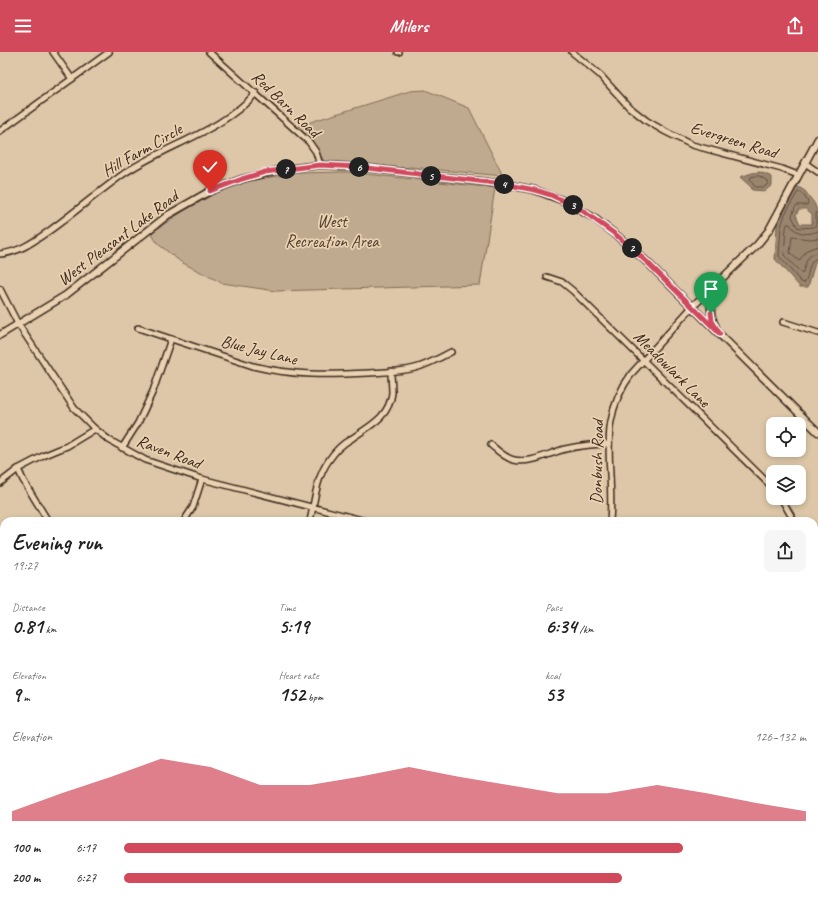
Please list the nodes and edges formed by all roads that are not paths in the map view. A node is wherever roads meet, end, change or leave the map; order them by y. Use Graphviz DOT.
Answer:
graph roads {
  1 [pos="53,52"];
  2 [pos="109,52"];
  3 [pos="209,52"];
  4 [pos="572,52"];
  5 [pos="72,79"];
  6 [pos="256,93"];
  7 [pos="0,131"];
  8 [pos="818,139"];
  9 [pos="805,163"];
  10 [pos="320,165"];
  11 [pos="818,172"];
  12 [pos="798,175"];
  13 [pos="0,254"];
  14 [pos="547,277"];
  15 [pos="721,279"];
  16 [pos="0,289"];
  17 [pos="693,306"];
  18 [pos="783,322"];
  19 [pos="18,324"];
  20 [pos="138,328"];
  21 [pos="818,333"];
  22 [pos="720,334"];
  23 [pos="0,335"];
  24 [pos="171,339"];
  25 [pos="451,352"];
  26 [pos="642,361"];
  27 [pos="391,371"];
  28 [pos="95,429"];
  29 [pos="818,432"];
  30 [pos="608,444"];
  31 [pos="491,445"];
  32 [pos="122,448"];
  33 [pos="18,469"];
  34 [pos="202,479"];
  35 [pos="766,481"];
  36 [pos="0,483"];
  37 [pos="785,505"];
  38 [pos="313,507"];
  39 [pos="46,517"];
  40 [pos="187,517"];
  41 [pos="311,517"];
  42 [pos="351,517"];
  43 [pos="610,517"];
  44 [pos="792,517"];
  1 -- 5 [label="street"];
  2 -- 5 [label="street"];
  3 -- 6 [label="street, Red Barn Road"];
  4 -- 12 [label="street, Evergreen Road"];
  5 -- 7 [label="street"];
  6 -- 10 [label="street, Red Barn Road"];
  6 -- 13 [label="street, Hill Farm Circle"];
  8 -- 9 [label="street"];
  9 -- 11 [label="street"];
  9 -- 12 [label="street"];
  10 -- 17 [label="street, West Pleasant Lake Road"];
  10 -- 19 [label="street, West Pleasant Lake Road"];
  12 -- 15 [label="street"];
  14 -- 26 [label="street, Meadowlark Lane"];
  15 -- 17 [label="street"];
  15 -- 22 [label="street"];
  16 -- 19 [label="street"];
  17 -- 22 [label="street, West Pleasant Lake Road"];
  17 -- 26 [label="street, Donbush Road"];
  18 -- 21 [label="street"];
  19 -- 23 [label="street, West Pleasant Lake Road"];
  19 -- 28 [label="street, Raven Road"];
  20 -- 24 [label="street, Blue Jay Lane"];
  22 -- 29 [label="street, West Pleasant Lake Road"];
  24 -- 27 [label="street, Blue Jay Lane"];
  24 -- 32 [label="street"];
  25 -- 27 [label="street, Blue Jay Lane"];
  26 -- 30 [label="street, Donbush Road"];
  26 -- 35 [label="street, Meadowlark Lane"];
  27 -- 38 [label="street"];
  28 -- 32 [label="street, Raven Road"];
  28 -- 33 [label="street"];
  30 -- 31 [label="street"];
  30 -- 43 [label="street, Donbush Road"];
  32 -- 34 [label="street, Raven Road"];
  33 -- 36 [label="street"];
  33 -- 39 [label="street"];
  34 -- 38 [label="street, Raven Road"];
  34 -- 40 [label="street"];
  37 -- 44 [label="street"];
  38 -- 41 [label="street"];
  38 -- 42 [label="street, Raven Road"];
}
